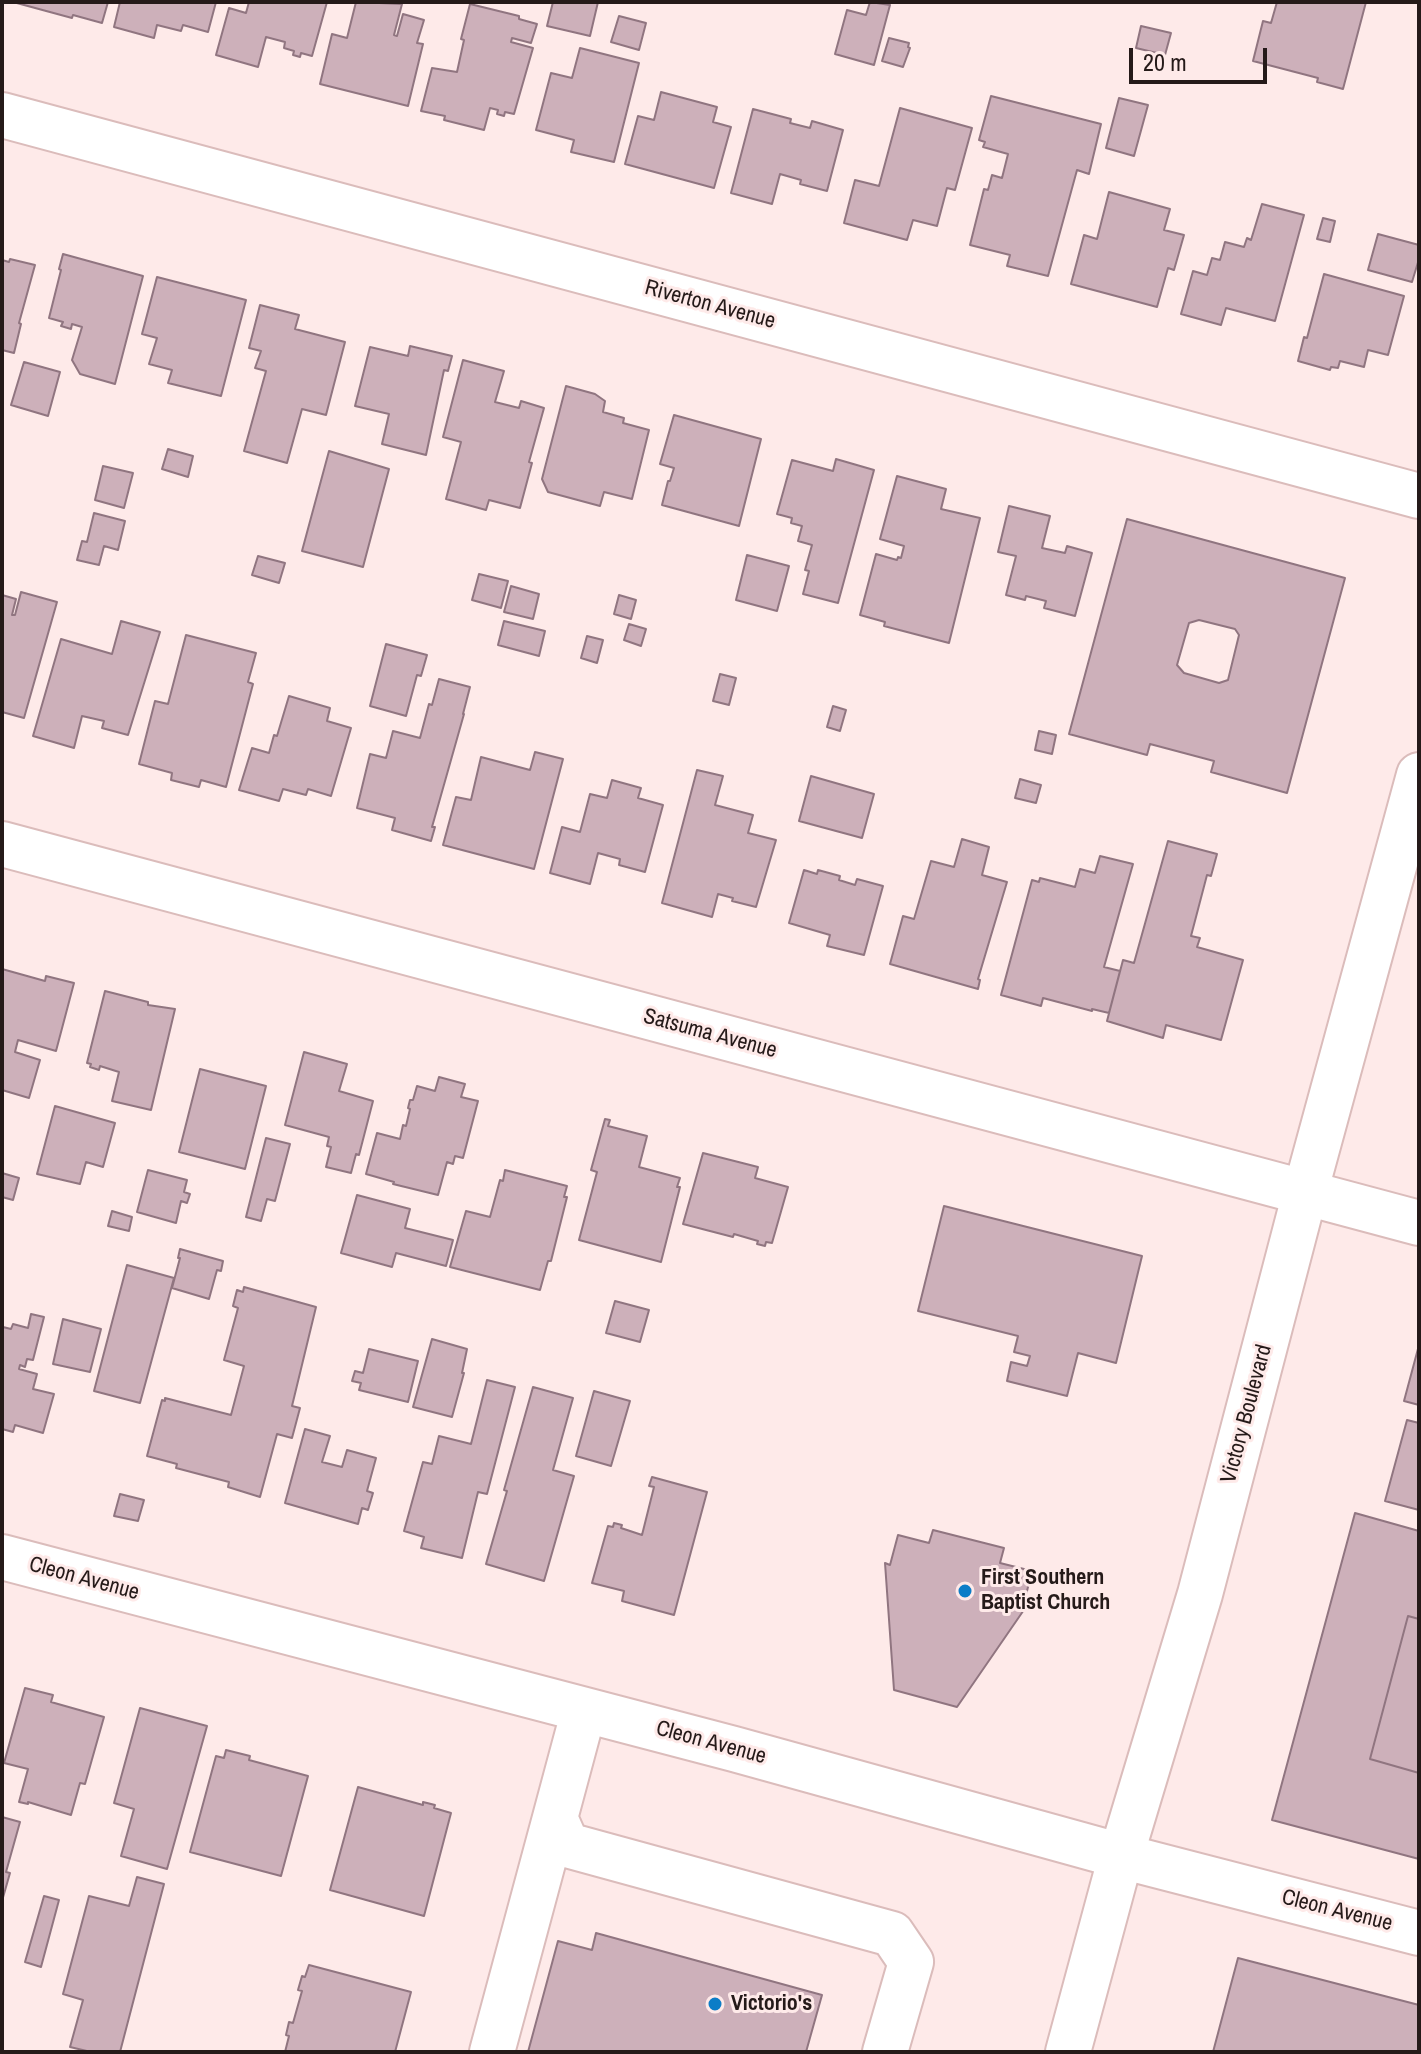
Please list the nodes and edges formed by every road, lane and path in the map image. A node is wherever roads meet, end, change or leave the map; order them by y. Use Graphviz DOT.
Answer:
graph roads {
  1 [pos="2,115"];
  2 [pos="1419,496"];
  3 [pos="1419,775"];
  4 [pos="2,844"];
  5 [pos="1305,1193"];
  6 [pos="1419,1223"];
  7 [pos="2,1557"];
  8 [pos="584,1710"];
  9 [pos="555,1818"];
  10 [pos="1121,1856"];
  11 [pos="1419,1933"];
  12 [pos="492,2052"];
  13 [pos="885,2052"];
  14 [pos="1068,2052"];
  1 -- 2 [label="street, Riverton Avenue"];
  3 -- 5 [label="street, Victory Boulevard"];
  4 -- 5 [label="street, Satsuma Avenue"];
  5 -- 6 [label="street, Satsuma Avenue"];
  5 -- 10 [label="street, Victory Boulevard"];
  7 -- 8 [label="street, Cleon Avenue"];
  8 -- 9 [label="street"];
  8 -- 10 [label="street, Cleon Avenue"];
  9 -- 12 [label="street"];
  9 -- 13 [label="street"];
  10 -- 11 [label="street, Cleon Avenue"];
  10 -- 14 [label="street, Victory Boulevard"];
}
